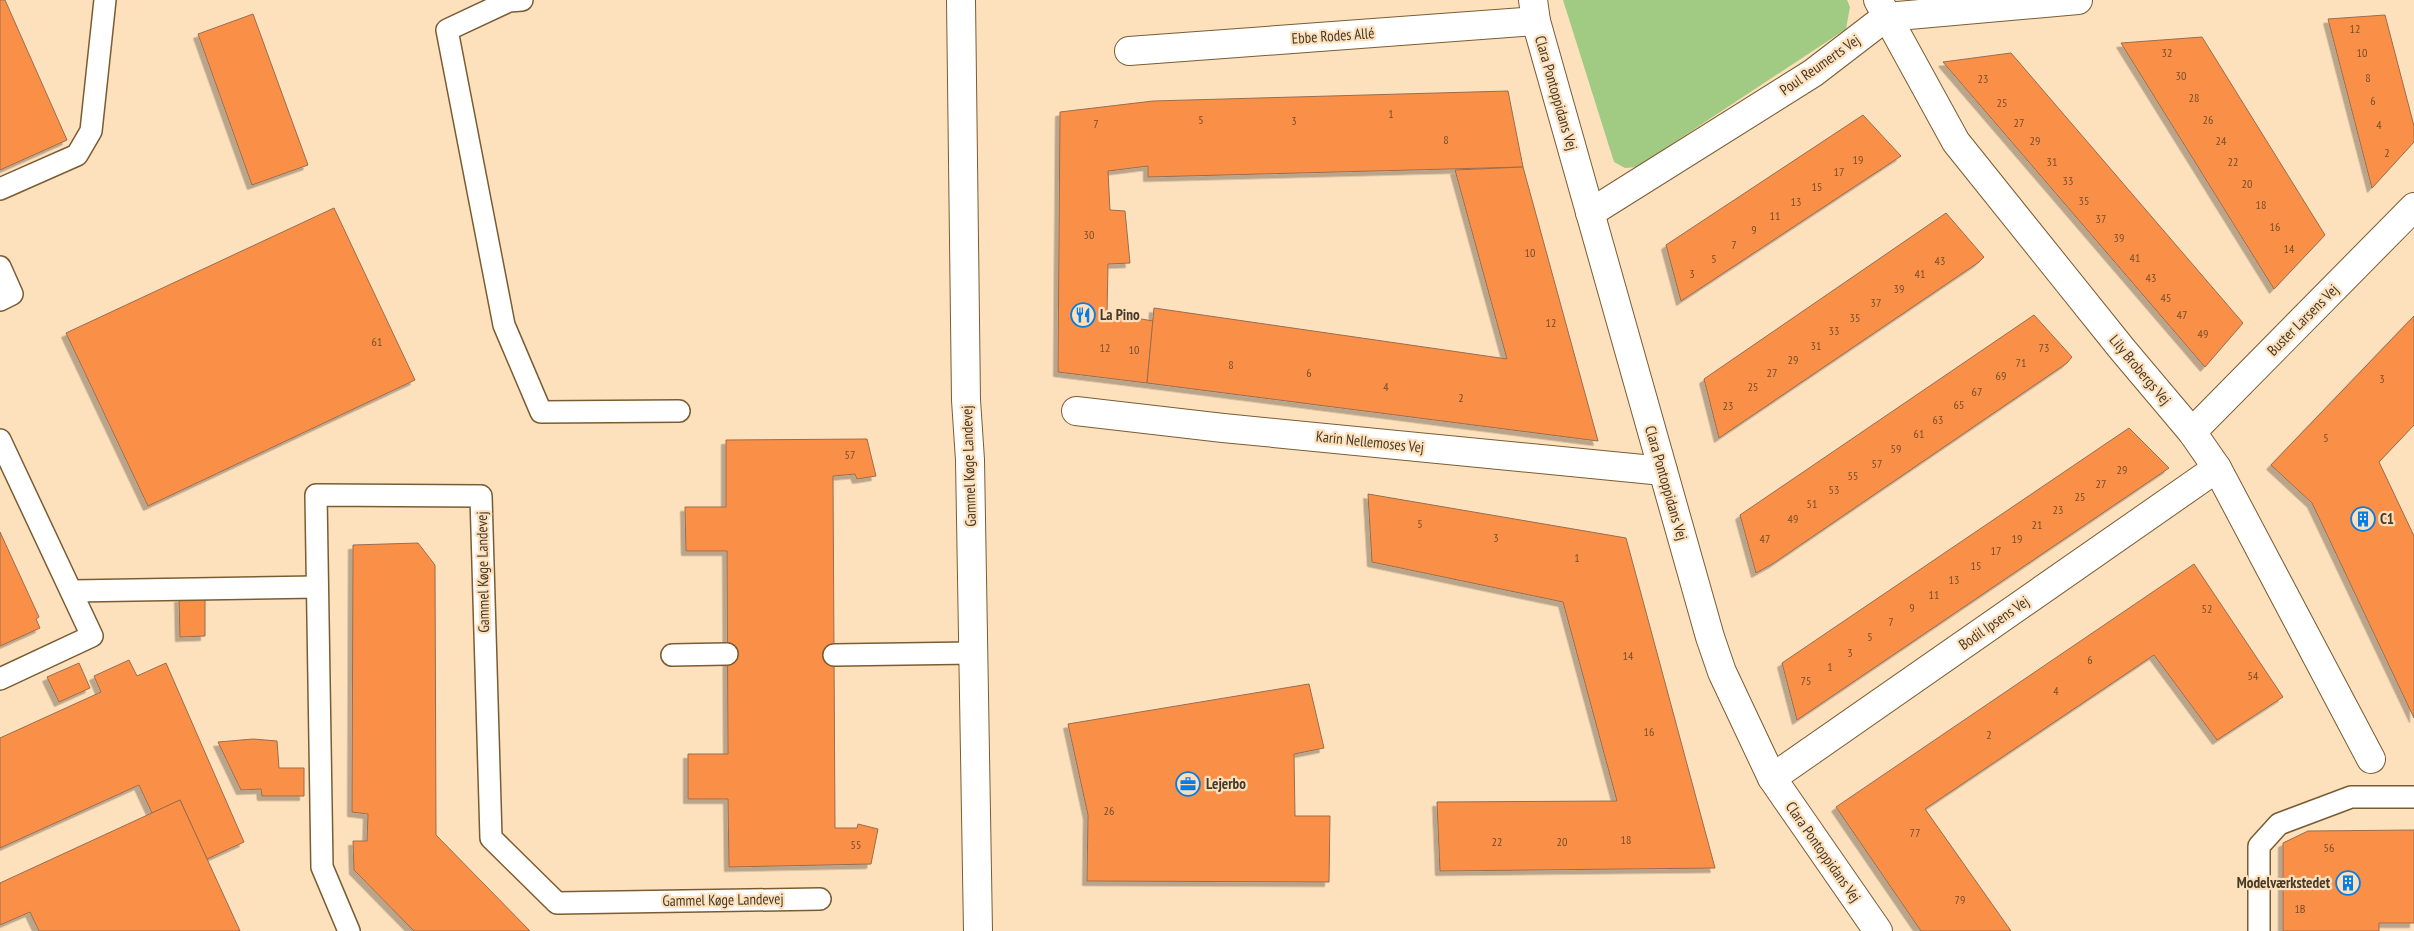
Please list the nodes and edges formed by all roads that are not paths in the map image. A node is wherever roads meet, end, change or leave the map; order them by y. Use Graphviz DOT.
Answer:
graph roads {
  1 [pos="106,0"];
  2 [pos="522,0"];
  3 [pos="961,0"];
  4 [pos="2078,0"];
  5 [pos="1882,9"];
  6 [pos="1534,11"];
  7 [pos="1129,51"];
  8 [pos="0,189"];
  9 [pos="2414,207"];
  10 [pos="1590,213"];
  11 [pos="0,267"];
  12 [pos="0,300"];
  13 [pos="679,411"];
  14 [pos="1076,411"];
  15 [pos="2192,432"];
  16 [pos="0,440"];
  17 [pos="2217,468"];
  18 [pos="1663,471"];
  19 [pos="317,587"];
  20 [pos="73,592"];
  21 [pos="973,653"];
  22 [pos="727,654"];
  23 [pos="672,655"];
  24 [pos="834,655"];
  25 [pos="0,679"];
  26 [pos="2371,759"];
  27 [pos="1772,778"];
  28 [pos="2414,797"];
  29 [pos="820,899"];
  30 [pos="349,931"];
  31 [pos="978,931"];
  32 [pos="1878,931"];
  33 [pos="2259,931"];
  1 -- 8 [label="lane"];
  2 -- 13 [label="lane"];
  3 -- 21 [label="street, Gammel Køge Landevej"];
  4 -- 5 [label="street"];
  5 -- 10 [label="street, Poul Reumerts Vej"];
  5 -- 15 [label="street, Lily Brobergs Vej"];
  6 -- 7 [label="street, Ebbe Rodes Allé"];
  6 -- 10 [label="street, Clara Pontoppidans Vej"];
  9 -- 15 [label="street, Buster Larsens Vej"];
  10 -- 18 [label="street, Clara Pontoppidans Vej"];
  11 -- 12 [label="lane"];
  14 -- 18 [label="street, Karin Nellemoses Vej"];
  15 -- 17 [label="street, Lily Brobergs Vej"];
  16 -- 20 [label="lane"];
  17 -- 26 [label="street, Lily Brobergs Vej"];
  17 -- 27 [label="street, Bodil Ipsens Vej"];
  18 -- 27 [label="street, Clara Pontoppidans Vej"];
  19 -- 20 [label="lane"];
  19 -- 29 [label="lane, Gammel Køge Landevej"];
  19 -- 30 [label="lane, Gammel Køge Landevej"];
  20 -- 25 [label="lane"];
  21 -- 24 [label="lane"];
  21 -- 31 [label="street, Gammel Køge Landevej"];
  22 -- 23 [label="lane"];
  27 -- 32 [label="street, Clara Pontoppidans Vej"];
  28 -- 33 [label="lane"];
}
